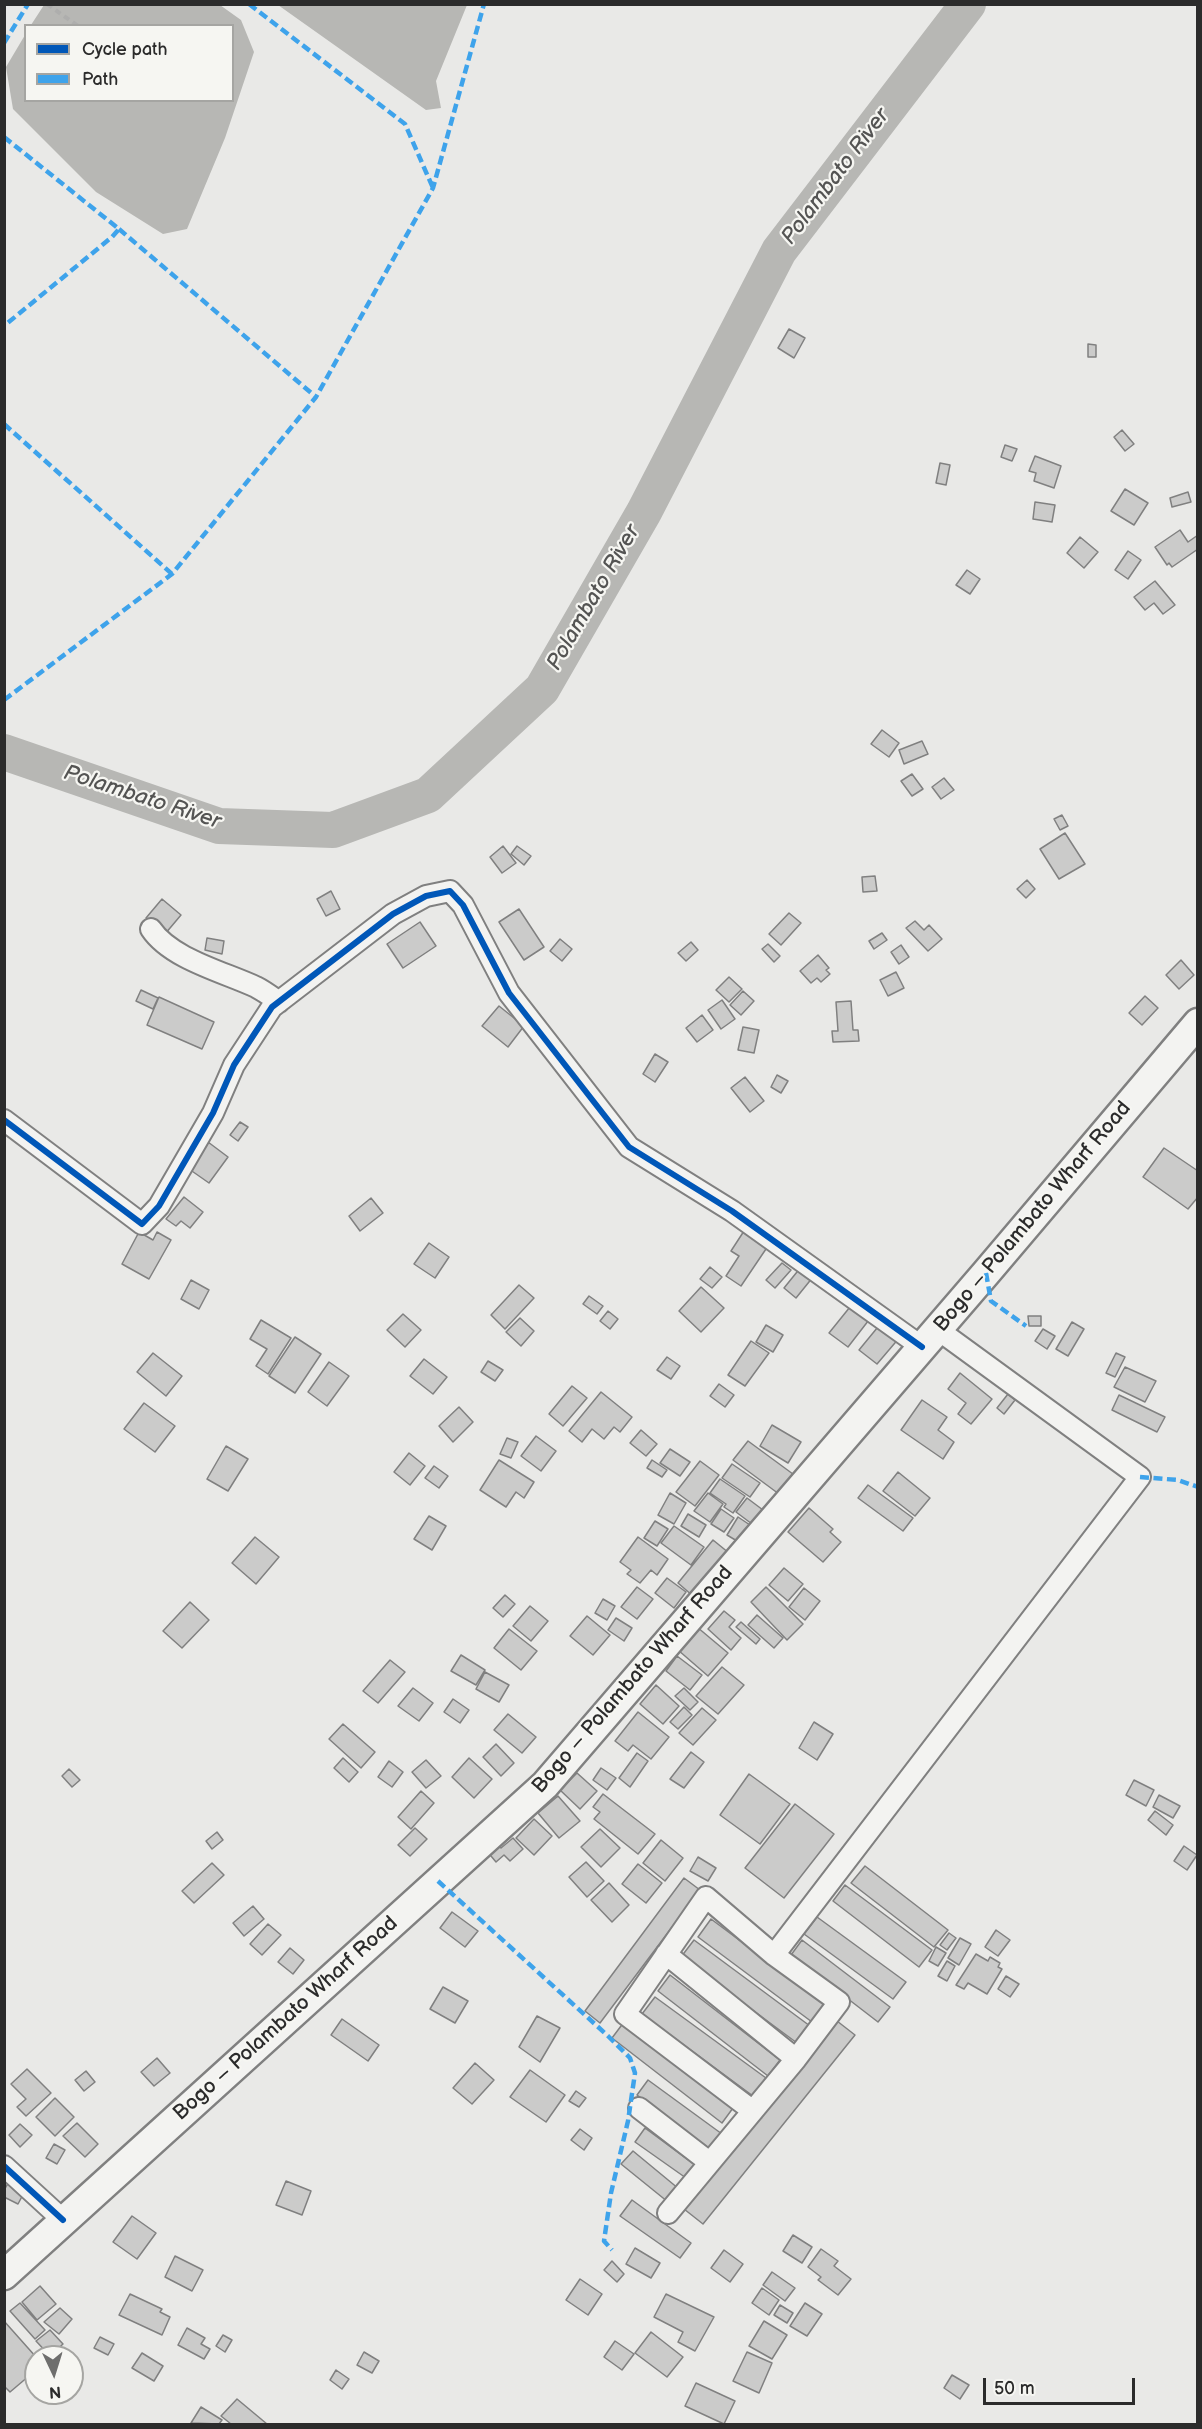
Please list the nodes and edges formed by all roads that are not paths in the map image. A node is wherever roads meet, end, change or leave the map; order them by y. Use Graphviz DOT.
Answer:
graph roads {
  1 [pos="151,929"];
  2 [pos="279,1002"];
  3 [pos="1197,1023"];
  4 [pos="4,1120"];
  5 [pos="930,1338"];
  6 [pos="666,1954"];
  7 [pos="774,1955"];
  8 [pos="796,2059"];
  9 [pos="639,2108"];
  10 [pos="753,2111"];
  11 [pos="709,2162"];
  12 [pos="4,2166"];
  13 [pos="668,2213"];
  14 [pos="63,2220"];
  15 [pos="4,2275"];
  1 -- 2 [label="street"];
  2 -- 4 [label="street"];
  2 -- 5 [label="street"];
  3 -- 5 [label="highway, Bogo – Polambato Wharf Road"];
  5 -- 7 [label="street"];
  5 -- 14 [label="highway, Bogo – Polambato Wharf Road"];
  6 -- 7 [label="street"];
  6 -- 8 [label="street"];
  6 -- 10 [label="street"];
  7 -- 8 [label="street"];
  8 -- 10 [label="street"];
  9 -- 11 [label="street"];
  10 -- 11 [label="street"];
  11 -- 13 [label="street"];
  12 -- 14 [label="street"];
  14 -- 15 [label="highway, Bogo – Polambato Wharf Road"];
}
